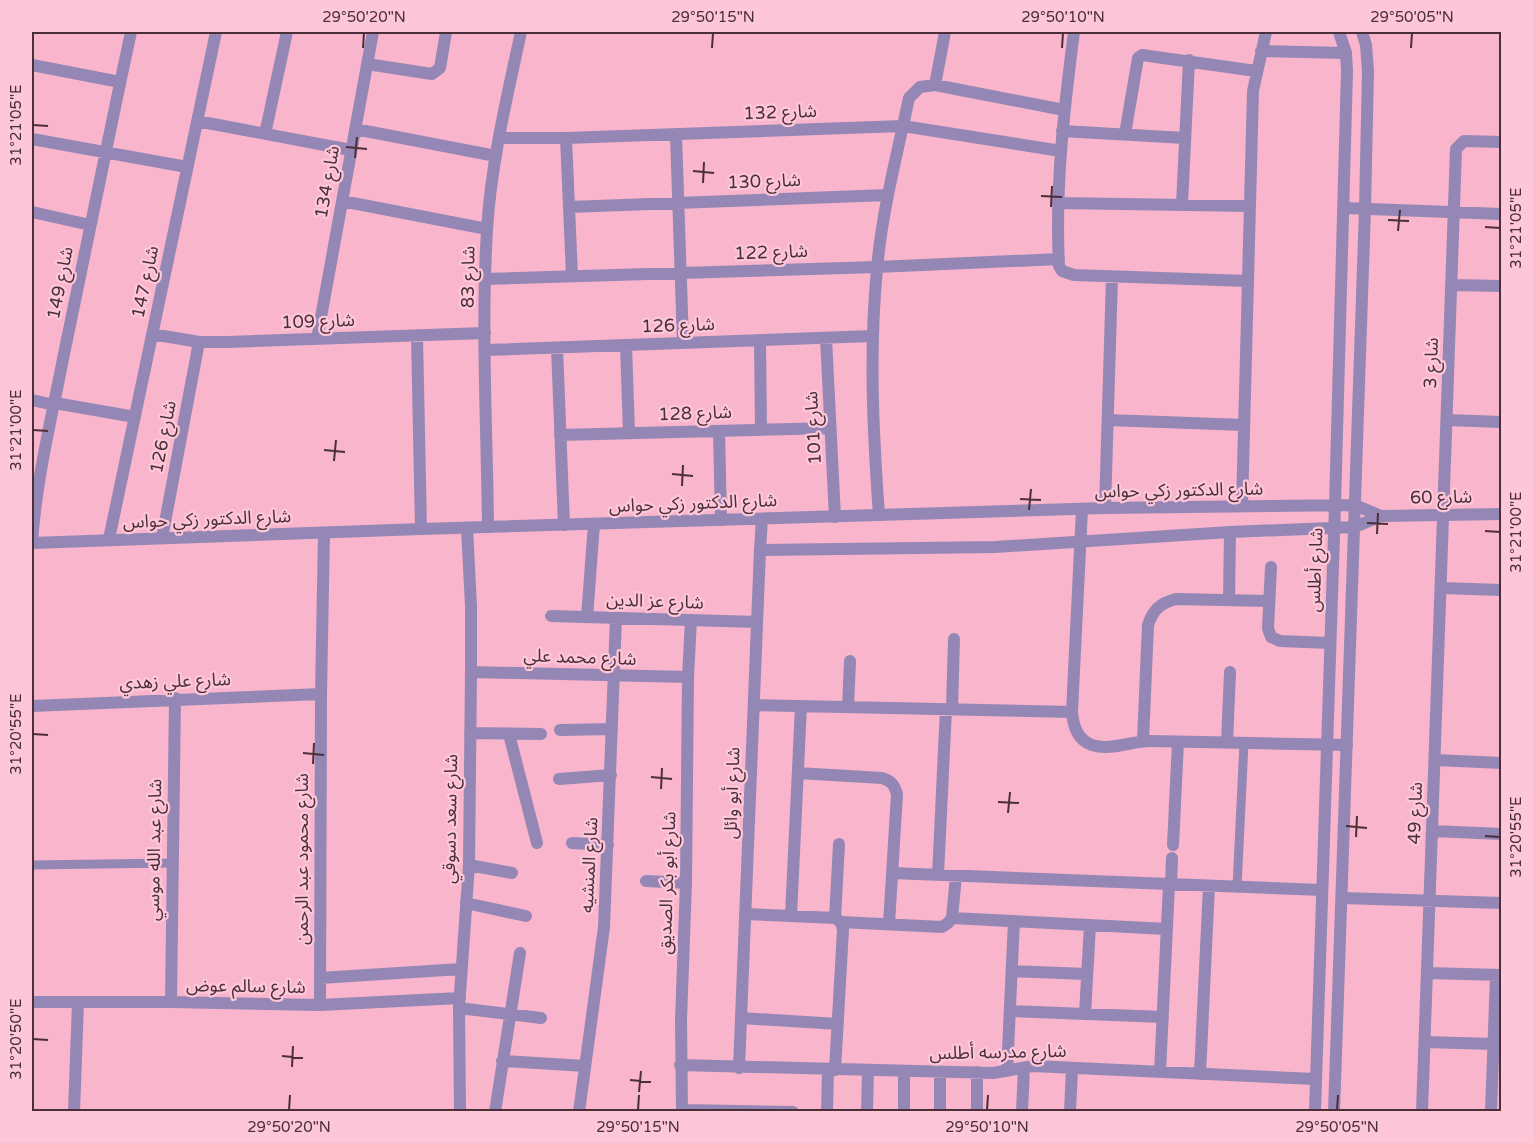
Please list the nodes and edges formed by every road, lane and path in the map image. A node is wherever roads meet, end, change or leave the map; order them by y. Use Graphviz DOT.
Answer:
graph roads {
  1 [pos="132,32"];
  2 [pos="216,32"];
  3 [pos="287,32"];
  4 [pos="373,32"];
  5 [pos="446,32"];
  6 [pos="520,32"];
  7 [pos="945,32"];
  8 [pos="1074,32"];
  9 [pos="1266,32"];
  10 [pos="1339,32"];
  11 [pos="1362,32"];
  12 [pos="1261,51"];
  13 [pos="1346,53"];
  14 [pos="1189,60"];
  15 [pos="367,64"];
  16 [pos="32,65"];
  17 [pos="1256,71"];
  18 [pos="120,82"];
  19 [pos="935,86"];
  20 [pos="1064,110"];
  21 [pos="197,121"];
  22 [pos="903,126"];
  23 [pos="355,129"];
  24 [pos="1062,131"];
  25 [pos="265,134"];
  26 [pos="676,134"];
  27 [pos="1125,134"];
  28 [pos="499,138"];
  29 [pos="566,138"];
  30 [pos="1185,138"];
  31 [pos="32,139"];
  32 [pos="1502,142"];
  33 [pos="351,150"];
  34 [pos="106,152"];
  35 [pos="1061,152"];
  36 [pos="496,156"];
  37 [pos="187,167"];
  38 [pos="888,195"];
  39 [pos="342,201"];
  40 [pos="678,202"];
  41 [pos="1058,202"];
  42 [pos="1182,205"];
  43 [pos="1250,206"];
  44 [pos="569,207"];
  45 [pos="1344,208"];
  46 [pos="1365,209"];
  47 [pos="32,212"];
  48 [pos="1454,212"];
  49 [pos="1502,214"];
  50 [pos="90,225"];
  51 [pos="487,229"];
  52 [pos="1059,260"];
  53 [pos="877,267"];
  54 [pos="681,273"];
  55 [pos="572,276"];
  56 [pos="1112,277"];
  57 [pos="485,279"];
  58 [pos="1248,281"];
  59 [pos="1451,285"];
  60 [pos="1502,286"];
  61 [pos="485,333"];
  62 [pos="152,334"];
  63 [pos="417,336"];
  64 [pos="872,336"];
  65 [pos="826,338"];
  66 [pos="317,339"];
  67 [pos="760,340"];
  68 [pos="199,342"];
  69 [pos="683,343"];
  70 [pos="626,345"];
  71 [pos="557,348"];
  72 [pos="486,350"];
  73 [pos="32,400"];
  74 [pos="54,404"];
  75 [pos="135,417"];
  76 [pos="1108,420"];
  77 [pos="1447,420"];
  78 [pos="1502,422"];
  79 [pos="1244,425"];
  80 [pos="830,428"];
  81 [pos="761,429"];
  82 [pos="718,430"];
  83 [pos="629,433"];
  84 [pos="560,435"];
  85 [pos="32,454"];
  86 [pos="45,454"];
  87 [pos="1335,505"];
  88 [pos="1355,505"];
  89 [pos="1242,506"];
  90 [pos="1105,508"];
  91 [pos="1082,510"];
  92 [pos="1502,514"];
  93 [pos="879,515"];
  94 [pos="1443,515"];
  95 [pos="1381,516"];
  96 [pos="835,517"];
  97 [pos="762,519"];
  98 [pos="721,520"];
  99 [pos="594,524"];
  100 [pos="564,525"];
  101 [pos="489,527"];
  102 [pos="1355,527"];
  103 [pos="466,528"];
  104 [pos="421,529"];
  105 [pos="1334,529"];
  106 [pos="1230,532"];
  107 [pos="324,533"];
  108 [pos="162,538"];
  109 [pos="109,539"];
  110 [pos="1082,541"];
  111 [pos="32,543"];
  112 [pos="760,550"];
  113 [pos="1271,567"];
  114 [pos="1441,588"];
  115 [pos="1502,590"];
  116 [pos="1229,600"];
  117 [pos="1269,602"];
  118 [pos="551,616"];
  119 [pos="587,617"];
  120 [pos="616,618"];
  121 [pos="692,620"];
  122 [pos="758,622"];
  123 [pos="954,639"];
  124 [pos="1330,643"];
  125 [pos="850,661"];
  126 [pos="471,672"];
  127 [pos="1230,672"];
  128 [pos="614,676"];
  129 [pos="688,677"];
  130 [pos="321,694"];
  131 [pos="175,698"];
  132 [pos="754,705"];
  133 [pos="32,706"];
  134 [pos="801,706"];
  135 [pos="848,707"];
  136 [pos="949,709"];
  137 [pos="1072,712"];
  138 [pos="612,729"];
  139 [pos="560,730"];
  140 [pos="470,733"];
  141 [pos="509,734"];
  142 [pos="541,734"];
  143 [pos="1143,741"];
  144 [pos="1178,742"];
  145 [pos="1227,743"];
  146 [pos="1244,743"];
  147 [pos="1327,745"];
  148 [pos="1347,745"];
  149 [pos="1435,760"];
  150 [pos="1502,763"];
  151 [pos="798,773"];
  152 [pos="611,775"];
  153 [pos="559,779"];
  154 [pos="1432,831"];
  155 [pos="1502,834"];
  156 [pos="537,843"];
  157 [pos="572,843"];
  158 [pos="839,844"];
  159 [pos="608,845"];
  160 [pos="1173,845"];
  161 [pos="1173,858"];
  162 [pos="171,863"];
  163 [pos="469,864"];
  164 [pos="32,865"];
  165 [pos="512,873"];
  166 [pos="892,873"];
  167 [pos="938,875"];
  168 [pos="956,876"];
  169 [pos="646,881"];
  170 [pos="686,883"];
  171 [pos="1170,884"];
  172 [pos="1209,886"];
  173 [pos="1237,887"];
  174 [pos="1322,890"];
  175 [pos="1342,897"];
  176 [pos="1430,900"];
  177 [pos="466,903"];
  178 [pos="1502,903"];
  179 [pos="745,914"];
  180 [pos="526,916"];
  181 [pos="792,916"];
  182 [pos="952,918"];
  183 [pos="838,920"];
  184 [pos="1014,921"];
  185 [pos="889,924"];
  186 [pos="1090,925"];
  187 [pos="1321,926"];
  188 [pos="1341,926"];
  189 [pos="1167,929"];
  190 [pos="520,953"];
  191 [pos="461,969"];
  192 [pos="1012,971"];
  193 [pos="1427,973"];
  194 [pos="1087,974"];
  195 [pos="1499,975"];
  196 [pos="320,978"];
  197 [pos="32,1002"];
  198 [pos="171,1002"];
  199 [pos="78,1003"];
  200 [pos="459,1003"];
  201 [pos="320,1005"];
  202 [pos="1010,1011"];
  203 [pos="1085,1014"];
  204 [pos="509,1015"];
  205 [pos="1163,1017"];
  206 [pos="541,1018"];
  207 [pos="741,1018"];
  208 [pos="838,1024"];
  209 [pos="1425,1042"];
  210 [pos="1494,1044"];
  211 [pos="502,1061"];
  212 [pos="680,1065"];
  213 [pos="585,1066"];
  214 [pos="739,1068"];
  215 [pos="1024,1068"];
  216 [pos="1072,1068"];
  217 [pos="832,1070"];
  218 [pos="868,1070"];
  219 [pos="904,1071"];
  220 [pos="1007,1071"];
  221 [pos="940,1072"];
  222 [pos="977,1072"];
  223 [pos="1160,1072"];
  224 [pos="1200,1074"];
  225 [pos="1316,1079"];
  226 [pos="682,1111"];
  227 [pos="74,1112"];
  228 [pos="460,1112"];
  229 [pos="495,1112"];
  230 [pos="579,1112"];
  231 [pos="793,1112"];
  232 [pos="827,1112"];
  233 [pos="867,1112"];
  234 [pos="904,1112"];
  235 [pos="940,1112"];
  236 [pos="977,1112"];
  237 [pos="1022,1112"];
  238 [pos="1070,1112"];
  239 [pos="1315,1112"];
  240 [pos="1334,1112"];
  241 [pos="1422,1112"];
  242 [pos="1491,1112"];
  1 -- 18 [label="street, شارع 149"];
  2 -- 21 [label="street, شارع 147"];
  3 -- 25 [label="street"];
  4 -- 15 [label="street, شارع 134"];
  5 -- 15 [label="street"];
  6 -- 28 [label="street, شارع 83"];
  7 -- 19 [label="street"];
  8 -- 20 [label="street"];
  9 -- 12 [label="street"];
  10 -- 13 [label="street, شارع أطلس"];
  11 -- 46 [label="street"];
  12 -- 13 [label="street"];
  12 -- 17 [label="street"];
  13 -- 45 [label="street, شارع أطلس"];
  14 -- 17 [label="street"];
  14 -- 27 [label="street"];
  14 -- 30 [label="street"];
  15 -- 23 [label="street, شارع 134"];
  16 -- 18 [label="street"];
  17 -- 43 [label="street"];
  18 -- 34 [label="street, شارع 149"];
  19 -- 20 [label="street"];
  19 -- 22 [label="street"];
  20 -- 24 [label="street"];
  21 -- 25 [label="street"];
  21 -- 37 [label="street, شارع 147"];
  22 -- 26 [label="street, شارع 132"];
  22 -- 35 [label="street, شارع 132"];
  22 -- 38 [label="street"];
  23 -- 33 [label="street, شارع 134"];
  23 -- 36 [label="street"];
  24 -- 27 [label="street"];
  24 -- 35 [label="street"];
  25 -- 33 [label="street"];
  26 -- 29 [label="street, شارع 132"];
  26 -- 40 [label="street"];
  27 -- 30 [label="street"];
  28 -- 29 [label="street, شارع 132"];
  28 -- 36 [label="street, شارع 83"];
  29 -- 44 [label="street"];
  30 -- 42 [label="street"];
  31 -- 34 [label="street"];
  32 -- 48 [label="street, شارع 3"];
  33 -- 39 [label="street, شارع 134"];
  34 -- 37 [label="street"];
  34 -- 50 [label="street, شارع 149"];
  35 -- 41 [label="street"];
  36 -- 51 [label="street, شارع 83"];
  37 -- 62 [label="street, شارع 147"];
  38 -- 40 [label="street, شارع 130"];
  38 -- 53 [label="street"];
  39 -- 51 [label="street"];
  39 -- 66 [label="street, شارع 134"];
  40 -- 44 [label="street, شارع 130"];
  40 -- 54 [label="street"];
  41 -- 42 [label="street"];
  41 -- 52 [label="street"];
  42 -- 43 [label="street"];
  43 -- 58 [label="street"];
  44 -- 55 [label="street"];
  45 -- 46 [label="street"];
  45 -- 87 [label="street, شارع أطلس"];
  46 -- 48 [label="street"];
  46 -- 88 [label="street"];
  47 -- 50 [label="street"];
  48 -- 49 [label="street"];
  48 -- 59 [label="street, شارع 3"];
  50 -- 74 [label="street, شارع 149"];
  51 -- 57 [label="street, شارع 83"];
  52 -- 53 [label="street, شارع 122"];
  52 -- 56 [label="street"];
  53 -- 54 [label="street, شارع 122"];
  53 -- 64 [label="street"];
  54 -- 55 [label="street, شارع 122"];
  54 -- 69 [label="street"];
  55 -- 57 [label="street, شارع 122"];
  56 -- 58 [label="street"];
  56 -- 76 [label="street"];
  57 -- 61 [label="street, شارع 83"];
  58 -- 79 [label="street"];
  59 -- 60 [label="street"];
  59 -- 77 [label="street, شارع 3"];
  61 -- 63 [label="street, شارع 109"];
  61 -- 72 [label="street, شارع 83"];
  62 -- 68 [label="street, شارع 109"];
  62 -- 75 [label="street, شارع 147"];
  63 -- 66 [label="street, شارع 109"];
  63 -- 104 [label="street"];
  64 -- 65 [label="street, شارع 126"];
  64 -- 93 [label="street"];
  65 -- 67 [label="street, شارع 126"];
  65 -- 80 [label="street, شارع 101"];
  66 -- 68 [label="street, شارع 109"];
  67 -- 69 [label="street, شارع 126"];
  67 -- 81 [label="street"];
  68 -- 108 [label="street, شارع 126"];
  69 -- 70 [label="street, شارع 126"];
  70 -- 71 [label="street, شارع 126"];
  70 -- 83 [label="street"];
  71 -- 72 [label="street, شارع 126"];
  71 -- 84 [label="street"];
  72 -- 101 [label="street, شارع 83"];
  73 -- 74 [label="street"];
  74 -- 75 [label="street"];
  74 -- 86 [label="street, شارع 149"];
  75 -- 109 [label="street, شارع 147"];
  76 -- 79 [label="street"];
  76 -- 90 [label="street"];
  77 -- 78 [label="street"];
  77 -- 94 [label="street, شارع 3"];
  79 -- 89 [label="street"];
  80 -- 81 [label="street, شارع 128"];
  80 -- 96 [label="street, شارع 101"];
  81 -- 82 [label="street, شارع 128"];
  82 -- 83 [label="street, شارع 128"];
  82 -- 98 [label="street"];
  83 -- 84 [label="street, شارع 128"];
  84 -- 100 [label="street"];
  85 -- 86 [label="street"];
  86 -- 111 [label="street, شارع 149"];
  87 -- 88 [label="street, شارع الدكتور زكي حواس"];
  87 -- 89 [label="street, شارع الدكتور زكي حواس"];
  87 -- 105 [label="street, شارع أطلس"];
  88 -- 95 [label="street, شارع 60"];
  88 -- 102 [label="street"];
  89 -- 90 [label="street, شارع الدكتور زكي حواس"];
  90 -- 91 [label="street, شارع الدكتور زكي حواس"];
  91 -- 93 [label="street, شارع الدكتور زكي حواس"];
  91 -- 110 [label="street"];
  92 -- 94 [label="street, شارع 60"];
  93 -- 96 [label="street, شارع الدكتور زكي حواس"];
  94 -- 95 [label="street, شارع 60"];
  94 -- 114 [label="street, شارع 49"];
  95 -- 102 [label="street, شارع 60"];
  96 -- 97 [label="street, شارع الدكتور زكي حواس"];
  97 -- 98 [label="street, شارع الدكتور زكي حواس"];
  97 -- 112 [label="street, شارع أبو وائل"];
  98 -- 99 [label="street, شارع الدكتور زكي حواس"];
  99 -- 100 [label="street, شارع الدكتور زكي حواس"];
  99 -- 119 [label="street"];
  100 -- 101 [label="street, شارع الدكتور زكي حواس"];
  101 -- 103 [label="street, شارع الدكتور زكي حواس"];
  102 -- 105 [label="street"];
  102 -- 148 [label="street"];
  103 -- 104 [label="street, شارع الدكتور زكي حواس"];
  103 -- 126 [label="street, شارع سعد دسوقي"];
  104 -- 107 [label="street, شارع الدكتور زكي حواس"];
  105 -- 106 [label="street"];
  105 -- 124 [label="street, شارع أطلس"];
  106 -- 110 [label="street"];
  106 -- 116 [label="street"];
  107 -- 108 [label="street, شارع الدكتور زكي حواس"];
  107 -- 130 [label="street, شارع محمود عبد الرحمن"];
  108 -- 109 [label="street, شارع الدكتور زكي حواس"];
  109 -- 111 [label="street, شارع الدكتور زكي حواس"];
  110 -- 112 [label="street"];
  110 -- 137 [label="street"];
  112 -- 122 [label="street, شارع أبو وائل"];
  113 -- 117 [label="street"];
  114 -- 115 [label="street"];
  114 -- 149 [label="street, شارع 49"];
  116 -- 117 [label="street"];
  116 -- 143 [label="street"];
  117 -- 124 [label="street"];
  118 -- 119 [label="street, شارع عز الدين"];
  119 -- 120 [label="street, شارع عز الدين"];
  120 -- 121 [label="street, شارع عز الدين"];
  120 -- 128 [label="street, شارع المنشيه"];
  121 -- 122 [label="street, شارع عز الدين"];
  121 -- 129 [label="street, شارع أبو بكر الصديق"];
  122 -- 132 [label="street, شارع أبو وائل"];
  123 -- 136 [label="street"];
  124 -- 147 [label="street, شارع أطلس"];
  125 -- 135 [label="street"];
  126 -- 128 [label="street, شارع محمد علي"];
  126 -- 140 [label="street, شارع سعد دسوقي"];
  127 -- 145 [label="street"];
  128 -- 129 [label="street, شارع محمد علي"];
  128 -- 138 [label="street, شارع المنشيه"];
  129 -- 170 [label="street, شارع أبو بكر الصديق"];
  130 -- 131 [label="street, شارع علي زهدي"];
  130 -- 196 [label="street, شارع محمود عبد الرحمن"];
  131 -- 133 [label="street, شارع علي زهدي"];
  131 -- 162 [label="street, شارع عبد الله موسي"];
  132 -- 134 [label="street"];
  132 -- 179 [label="street, شارع أبو وائل"];
  134 -- 135 [label="street"];
  134 -- 151 [label="street"];
  135 -- 136 [label="street"];
  136 -- 137 [label="street"];
  136 -- 167 [label="street"];
  137 -- 143 [label="street"];
  138 -- 139 [label="street"];
  138 -- 152 [label="street, شارع المنشيه"];
  140 -- 141 [label="street"];
  140 -- 163 [label="street, شارع سعد دسوقي"];
  141 -- 142 [label="street"];
  141 -- 156 [label="street"];
  143 -- 144 [label="street"];
  144 -- 145 [label="street"];
  144 -- 160 [label="street"];
  145 -- 146 [label="street"];
  146 -- 147 [label="street"];
  146 -- 173 [label="lane"];
  147 -- 148 [label="street"];
  147 -- 174 [label="street, شارع أطلس"];
  148 -- 175 [label="street"];
  149 -- 150 [label="street"];
  149 -- 154 [label="street, شارع 49"];
  151 -- 166 [label="street"];
  151 -- 181 [label="street"];
  152 -- 153 [label="street"];
  152 -- 159 [label="street, شارع المنشيه"];
  154 -- 155 [label="street"];
  154 -- 176 [label="street, شارع 49"];
  157 -- 159 [label="street"];
  158 -- 183 [label="street"];
  159 -- 213 [label="street, شارع المنشيه"];
  161 -- 171 [label="street"];
  162 -- 164 [label="lane"];
  162 -- 198 [label="street, شارع عبد الله موسي"];
  163 -- 165 [label="street"];
  163 -- 177 [label="street, شارع سعد دسوقي"];
  166 -- 167 [label="street"];
  166 -- 185 [label="street"];
  167 -- 168 [label="street"];
  168 -- 171 [label="street"];
  168 -- 182 [label="street"];
  169 -- 170 [label="street"];
  170 -- 212 [label="street, شارع أبو بكر الصديق"];
  171 -- 172 [label="street"];
  171 -- 189 [label="street"];
  172 -- 173 [label="street"];
  172 -- 224 [label="street"];
  173 -- 174 [label="street"];
  174 -- 187 [label="street, شارع أطلس"];
  175 -- 176 [label="street"];
  175 -- 188 [label="street"];
  176 -- 178 [label="street"];
  176 -- 193 [label="street, شارع 49"];
  177 -- 180 [label="street"];
  177 -- 191 [label="street, شارع سعد دسوقي"];
  179 -- 181 [label="street"];
  179 -- 207 [label="street, شارع أبو وائل"];
  181 -- 183 [label="street"];
  182 -- 184 [label="street"];
  182 -- 185 [label="street"];
  183 -- 185 [label="street"];
  183 -- 208 [label="street"];
  184 -- 186 [label="street"];
  184 -- 192 [label="street"];
  186 -- 189 [label="street"];
  186 -- 194 [label="street"];
  187 -- 188 [label="street"];
  187 -- 225 [label="street, شارع أطلس"];
  188 -- 240 [label="street"];
  189 -- 205 [label="street"];
  190 -- 204 [label="street"];
  191 -- 196 [label="street"];
  191 -- 200 [label="street, شارع سعد دسوقي"];
  192 -- 194 [label="street"];
  192 -- 202 [label="street"];
  193 -- 195 [label="street"];
  193 -- 209 [label="street, شارع 49"];
  194 -- 203 [label="street"];
  195 -- 210 [label="street"];
  196 -- 201 [label="street, شارع محمود عبد الرحمن"];
  197 -- 199 [label="street, شارع سالم عوض"];
  198 -- 199 [label="street, شارع سالم عوض"];
  198 -- 201 [label="street, شارع سالم عوض"];
  199 -- 227 [label="street"];
  200 -- 201 [label="street, شارع سالم عوض"];
  200 -- 204 [label="street, شارع سالم عوض"];
  200 -- 228 [label="street, شارع سعد دسوقي"];
  202 -- 203 [label="street"];
  202 -- 220 [label="street"];
  203 -- 205 [label="street"];
  204 -- 206 [label="street, شارع سالم عوض"];
  204 -- 211 [label="street"];
  205 -- 223 [label="street"];
  207 -- 208 [label="street"];
  207 -- 214 [label="street, شارع أبو وائل"];
  208 -- 217 [label="street"];
  209 -- 210 [label="street"];
  209 -- 241 [label="street, شارع 49"];
  210 -- 242 [label="street"];
  211 -- 213 [label="street"];
  211 -- 229 [label="street"];
  212 -- 214 [label="street, شارع مدرسه أطلس"];
  212 -- 226 [label="street, شارع أبو بكر الصديق"];
  213 -- 230 [label="street, شارع المنشيه"];
  214 -- 217 [label="street, شارع مدرسه أطلس"];
  215 -- 216 [label="street, شارع مدرسه أطلس"];
  215 -- 220 [label="street, شارع مدرسه أطلس"];
  215 -- 237 [label="street"];
  216 -- 223 [label="street, شارع مدرسه أطلس"];
  216 -- 238 [label="street"];
  217 -- 218 [label="street, شارع مدرسه أطلس"];
  217 -- 232 [label="street"];
  218 -- 219 [label="street, شارع مدرسه أطلس"];
  218 -- 233 [label="street"];
  219 -- 221 [label="street, شارع مدرسه أطلس"];
  219 -- 234 [label="street"];
  220 -- 222 [label="street, شارع مدرسه أطلس"];
  221 -- 222 [label="street, شارع مدرسه أطلس"];
  221 -- 235 [label="street"];
  222 -- 236 [label="street"];
  223 -- 224 [label="street, شارع مدرسه أطلس"];
  224 -- 225 [label="street, شارع مدرسه أطلس"];
  225 -- 239 [label="street, شارع أطلس"];
  226 -- 231 [label="street"];
}
